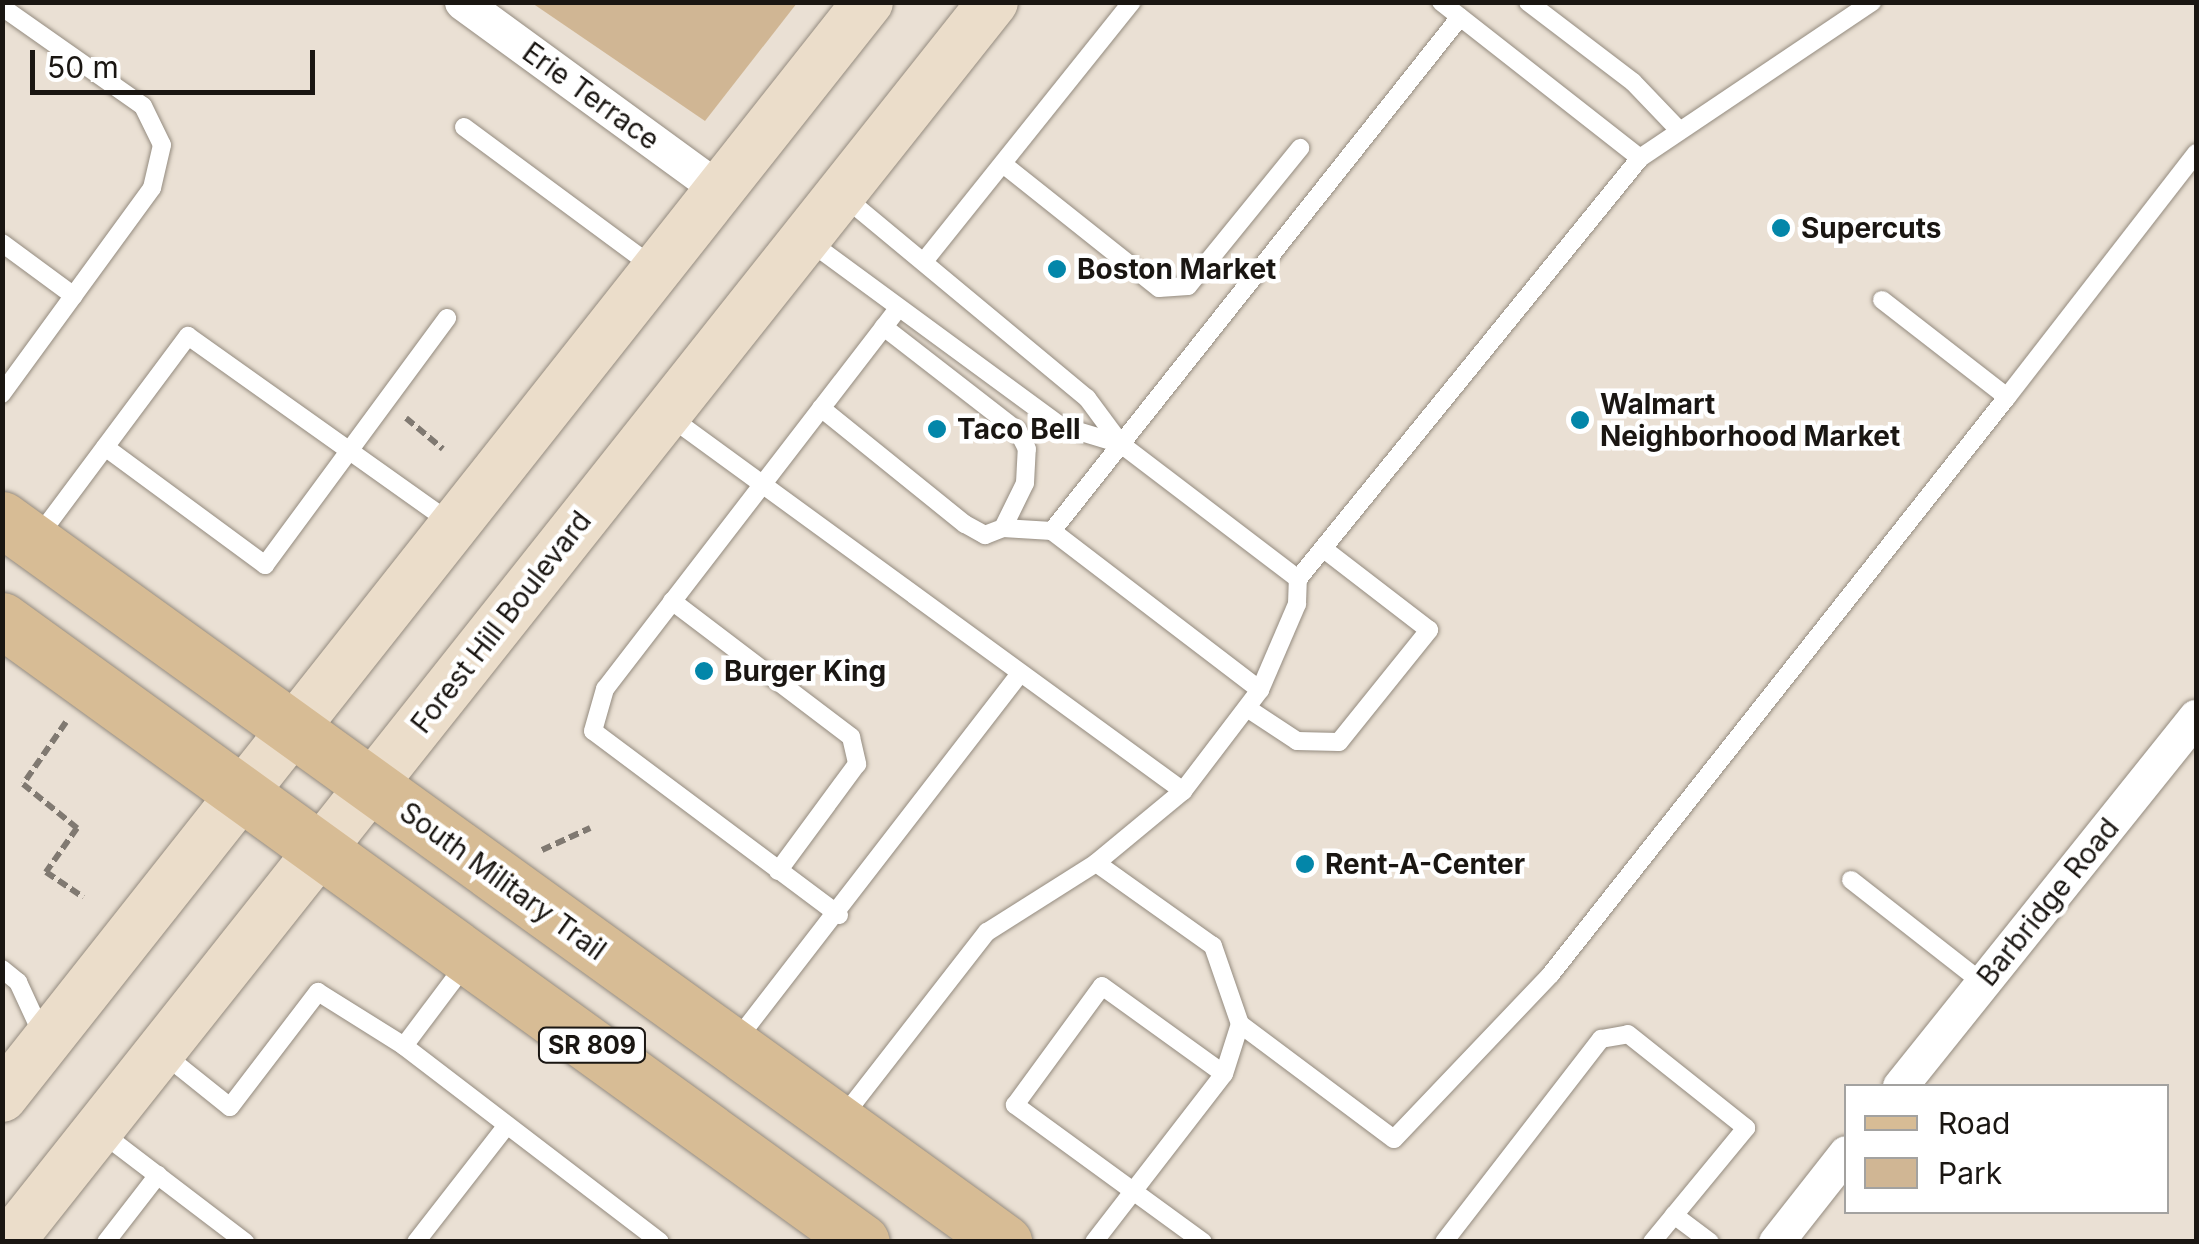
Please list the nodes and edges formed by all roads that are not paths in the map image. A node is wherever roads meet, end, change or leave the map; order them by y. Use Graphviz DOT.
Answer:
graph roads {
  1 [pos="462,2"];
  2 [pos="868,2"];
  3 [pos="993,2"];
  4 [pos="1132,2"];
  5 [pos="1441,2"];
  6 [pos="1528,2"];
  7 [pos="1872,2"];
  8 [pos="2,8"];
  9 [pos="1460,17"];
  10 [pos="464,127"];
  11 [pos="1678,129"];
  12 [pos="1300,148"];
  13 [pos="2196,153"];
  14 [pos="1640,158"];
  15 [pos="1003,164"];
  16 [pos="720,190"];
  17 [pos="841,194"];
  18 [pos="806,238"];
  19 [pos="2,244"];
  20 [pos="925,260"];
  21 [pos="658,270"];
  22 [pos="74,296"];
  23 [pos="1882,300"];
  24 [pos="898,308"];
  25 [pos="447,318"];
  26 [pos="884,327"];
  27 [pos="6,382"];
  28 [pos="2007,396"];
  29 [pos="820,408"];
  30 [pos="666,414"];
  31 [pos="1122,444"];
  32 [pos="105,447"];
  33 [pos="350,452"];
  34 [pos="761,484"];
  35 [pos="456,526"];
  36 [pos="1003,528"];
  37 [pos="18,530"];
  38 [pos="1052,531"];
  39 [pos="1324,549"];
  40 [pos="1298,580"];
  41 [pos="672,601"];
  42 [pos="4,623"];
  43 [pos="1020,673"];
  44 [pos="1260,690"];
  45 [pos="1247,708"];
  46 [pos="2196,717"];
  47 [pos="294,730"];
  48 [pos="370,786"];
  49 [pos="1183,791"];
  50 [pos="243,795"];
  51 [pos="320,851"];
  52 [pos="1096,864"];
  53 [pos="778,872"];
  54 [pos="1851,880"];
  55 [pos="838,915"];
  56 [pos="470,958"];
  57 [pos="2,969"];
  58 [pos="1983,983"];
  59 [pos="1240,1024"];
  60 [pos="46,1043"];
  61 [pos="733,1045"];
  62 [pos="404,1046"];
  63 [pos="160,1051"];
  64 [pos="1224,1074"];
  65 [pos="1902,1084"];
  66 [pos="2,1097"];
  67 [pos="839,1122"];
  68 [pos="507,1124"];
  69 [pos="98,1130"];
  70 [pos="1844,1156"];
  71 [pos="158,1175"];
  72 [pos="1134,1190"];
  73 [pos="1674,1214"];
  74 [pos="9,1242"];
  75 [pos="106,1242"];
  76 [pos="245,1242"];
  77 [pos="416,1242"];
  78 [pos="660,1242"];
  79 [pos="862,1242"];
  80 [pos="1004,1242"];
  81 [pos="1094,1242"];
  82 [pos="1203,1242"];
  83 [pos="1444,1242"];
  84 [pos="1652,1242"];
  85 [pos="1710,1242"];
  86 [pos="1776,1242"];
  1 -- 16 [label="street, Erie Terrace"];
  2 -- 16 [label="main road"];
  3 -- 17 [label="main road, Forest Hill Boulevard"];
  4 -- 15 [label="lane"];
  5 -- 9 [label="lane"];
  6 -- 11 [label="lane"];
  7 -- 11 [label="lane"];
  8 -- 22 [label="lane"];
  9 -- 14 [label="lane"];
  9 -- 31 [label="lane"];
  10 -- 21 [label="lane"];
  11 -- 14 [label="lane"];
  12 -- 15 [label="lane"];
  13 -- 28 [label="lane"];
  14 -- 39 [label="lane"];
  15 -- 20 [label="lane"];
  16 -- 21 [label="main road"];
  17 -- 18 [label="main road, Forest Hill Boulevard"];
  17 -- 20 [label="lane"];
  18 -- 24 [label="lane"];
  18 -- 30 [label="main road, Forest Hill Boulevard"];
  19 -- 22 [label="lane"];
  20 -- 31 [label="lane"];
  21 -- 35 [label="main road"];
  22 -- 27 [label="lane"];
  23 -- 28 [label="lane"];
  24 -- 26 [label="lane"];
  24 -- 31 [label="lane"];
  25 -- 33 [label="lane"];
  26 -- 29 [label="lane"];
  26 -- 36 [label="lane"];
  28 -- 59 [label="lane"];
  29 -- 34 [label="lane"];
  29 -- 36 [label="lane"];
  30 -- 34 [label="lane"];
  30 -- 48 [label="main road, Forest Hill Boulevard"];
  31 -- 38 [label="lane"];
  31 -- 40 [label="lane"];
  32 -- 33 [label="lane"];
  32 -- 33 [label="lane"];
  32 -- 37 [label="lane"];
  33 -- 35 [label="lane"];
  34 -- 41 [label="lane"];
  34 -- 43 [label="lane"];
  35 -- 47 [label="main road"];
  36 -- 38 [label="lane"];
  37 -- 47 [label="main road, South Military Trail / SR 809"];
  38 -- 44 [label="lane"];
  39 -- 40 [label="lane"];
  39 -- 45 [label="lane"];
  40 -- 44 [label="lane"];
  41 -- 53 [label="lane"];
  41 -- 53 [label="lane"];
  42 -- 50 [label="main road, SR 809"];
  43 -- 49 [label="lane"];
  43 -- 55 [label="lane"];
  44 -- 45 [label="lane"];
  45 -- 49 [label="lane"];
  46 -- 58 [label="street, Barbridge Road"];
  47 -- 48 [label="main road, South Military Trail / SR 809"];
  47 -- 50 [label="main road"];
  48 -- 51 [label="main road, Forest Hill Boulevard"];
  48 -- 61 [label="main road, South Military Trail / SR 809"];
  49 -- 52 [label="lane"];
  50 -- 51 [label="main road, SR 809"];
  50 -- 60 [label="main road"];
  51 -- 56 [label="main road, SR 809"];
  51 -- 63 [label="main road, Forest Hill Boulevard"];
  52 -- 59 [label="lane"];
  52 -- 67 [label="lane"];
  53 -- 55 [label="lane"];
  54 -- 58 [label="lane"];
  55 -- 61 [label="lane"];
  56 -- 62 [label="lane"];
  56 -- 79 [label="main road, SR 809"];
  57 -- 60 [label="lane"];
  58 -- 65 [label="street, Barbridge Road"];
  59 -- 64 [label="lane"];
  60 -- 66 [label="main road"];
  61 -- 67 [label="main road, South Military Trail / SR 809"];
  62 -- 63 [label="lane"];
  62 -- 68 [label="lane"];
  63 -- 69 [label="main road, Forest Hill Boulevard"];
  64 -- 72 [label="lane"];
  64 -- 72 [label="lane"];
  67 -- 80 [label="main road, South Military Trail / SR 809"];
  68 -- 77 [label="lane"];
  68 -- 78 [label="lane"];
  69 -- 71 [label="lane"];
  69 -- 74 [label="main road, Forest Hill Boulevard"];
  70 -- 86 [label="street"];
  71 -- 75 [label="lane"];
  71 -- 76 [label="lane"];
  72 -- 81 [label="lane"];
  72 -- 82 [label="lane"];
  73 -- 83 [label="lane"];
  73 -- 84 [label="lane"];
  73 -- 85 [label="lane"];
}
